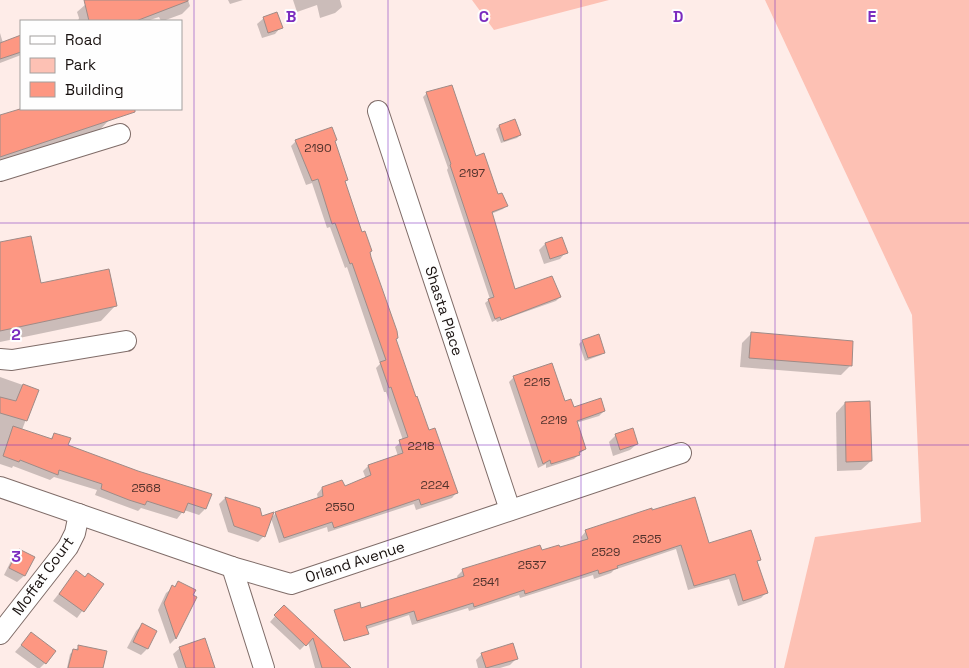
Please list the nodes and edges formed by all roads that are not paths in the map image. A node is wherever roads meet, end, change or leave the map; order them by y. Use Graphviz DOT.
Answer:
graph roads {
  1 [pos="378,111"];
  2 [pos="120,134"];
  3 [pos="0,171"];
  4 [pos="126,341"];
  5 [pos="0,359"];
  6 [pos="681,453"];
  7 [pos="0,487"];
  8 [pos="510,510"];
  9 [pos="79,514"];
  10 [pos="232,567"];
  11 [pos="0,634"];
  12 [pos="264,668"];
  1 -- 8 [label="street, Shasta Place"];
  2 -- 3 [label="street"];
  4 -- 5 [label="street"];
  6 -- 8 [label="street, Orland Avenue"];
  7 -- 9 [label="street, Orland Avenue"];
  8 -- 10 [label="street, Orland Avenue"];
  9 -- 10 [label="street, Orland Avenue"];
  9 -- 11 [label="street, Moffat Court"];
  10 -- 12 [label="street"];
}
